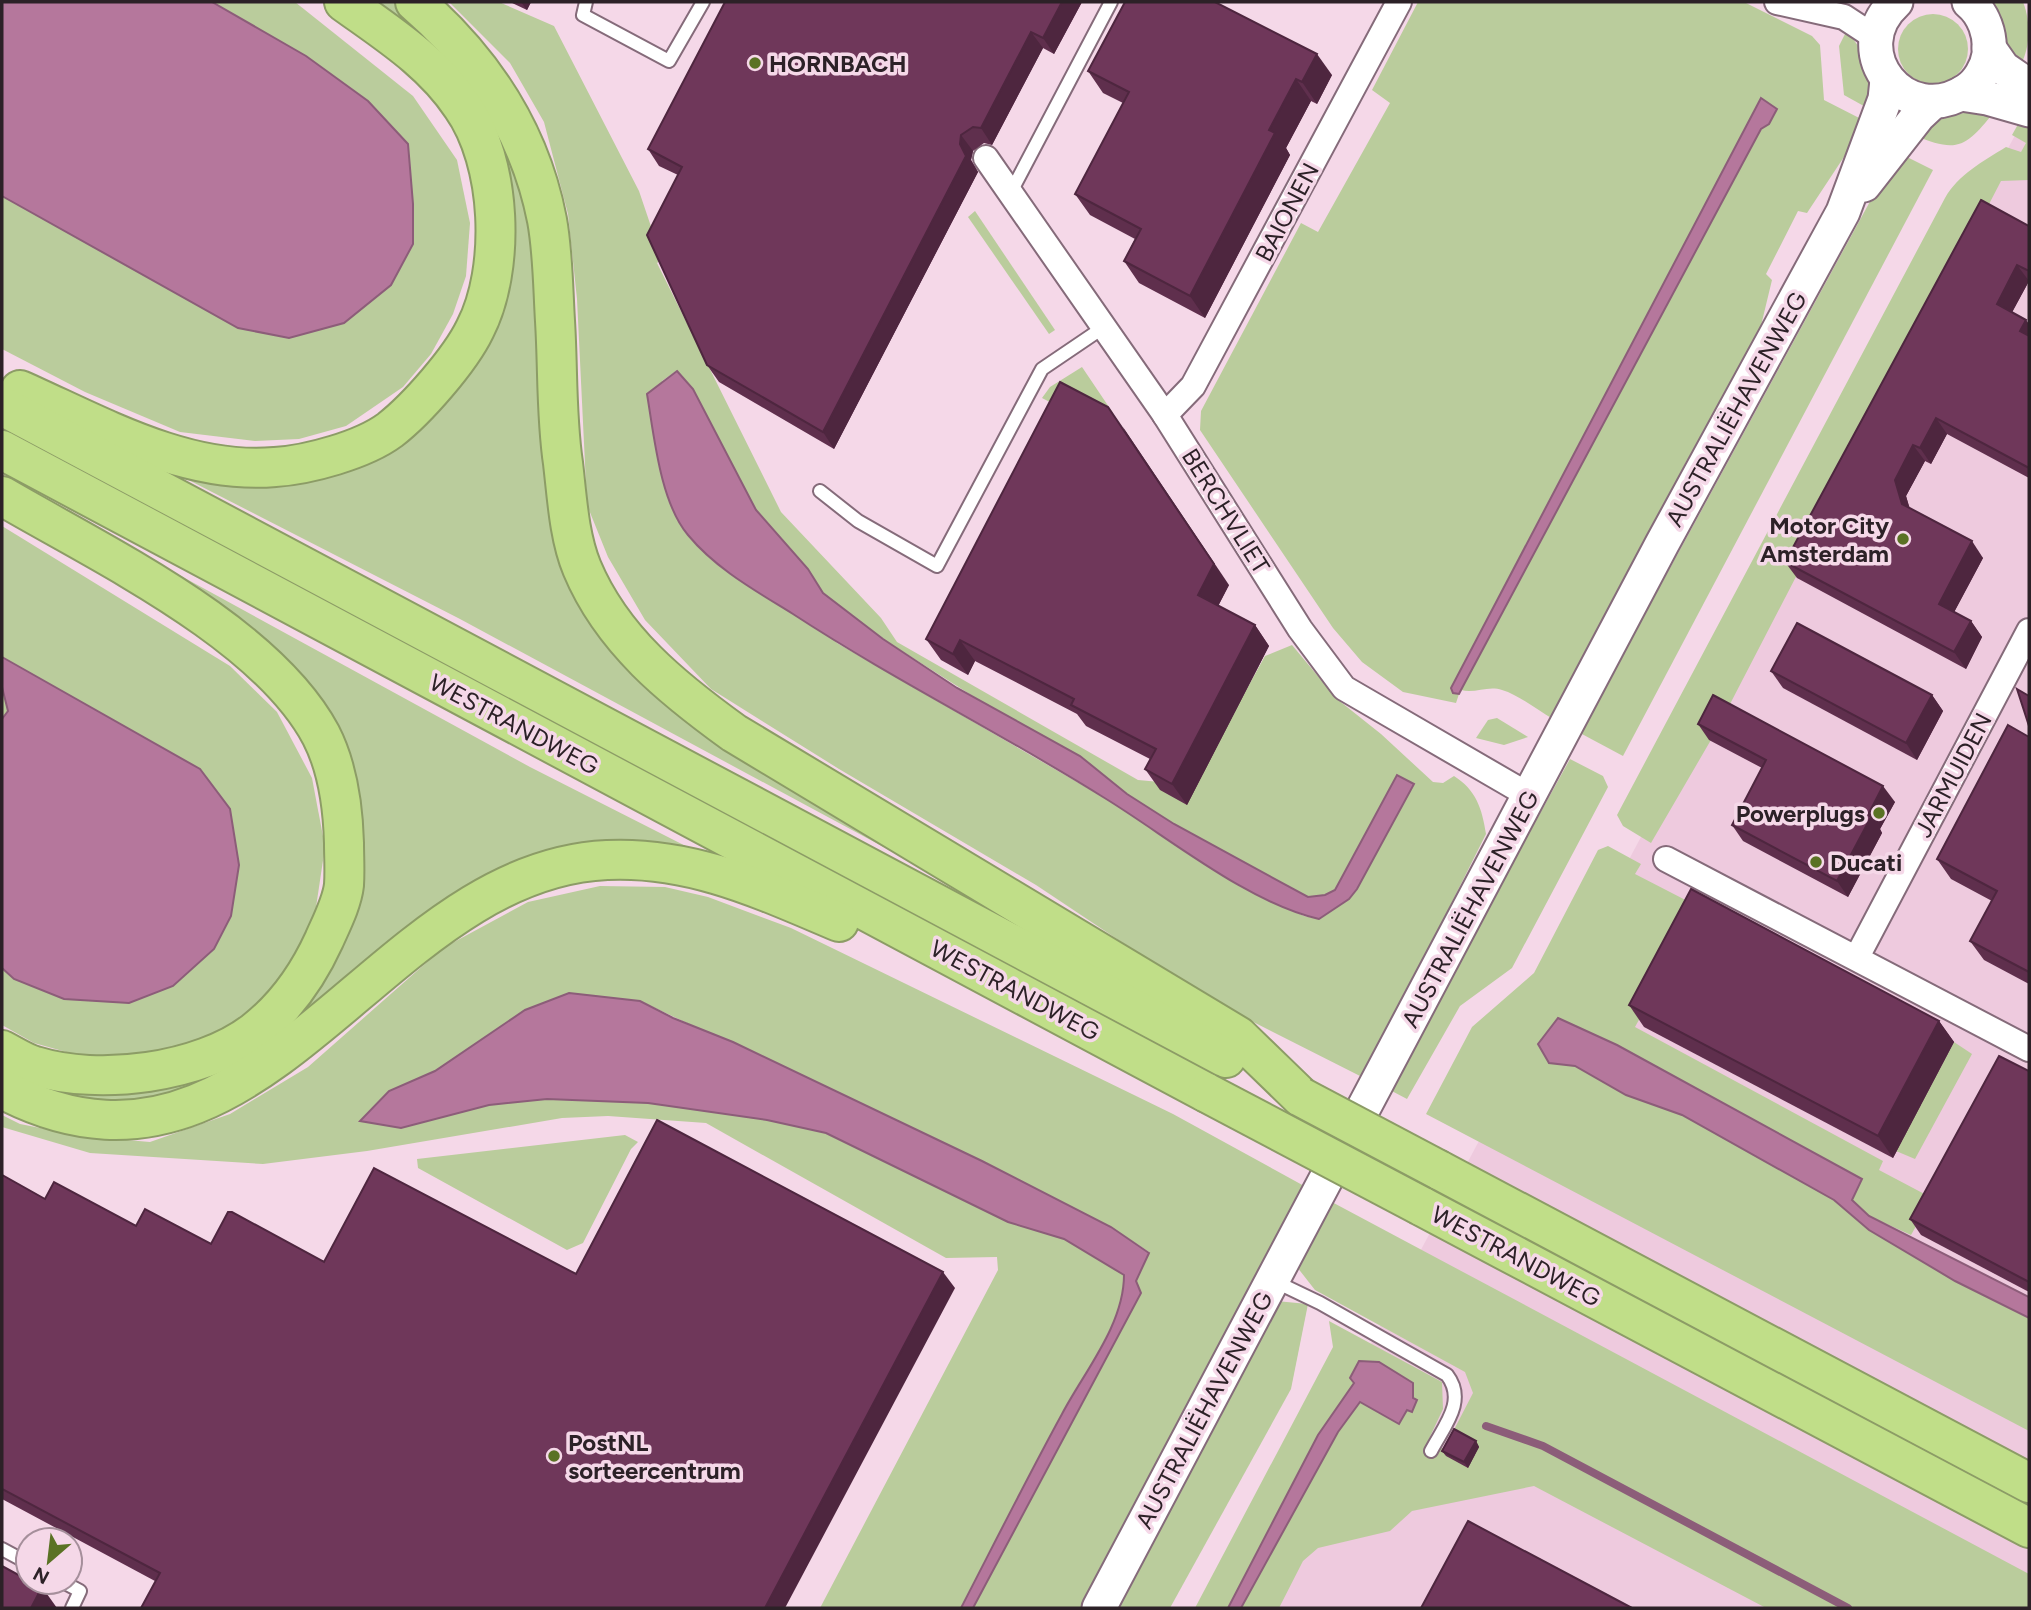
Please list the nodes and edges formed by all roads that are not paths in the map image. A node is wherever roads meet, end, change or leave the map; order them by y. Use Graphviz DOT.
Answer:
graph roads {
  1 [pos="344,2"];
  2 [pos="415,2"];
  3 [pos="586,2"];
  4 [pos="703,2"];
  5 [pos="1111,2"];
  6 [pos="1399,2"];
  7 [pos="1777,2"];
  8 [pos="1896,2"];
  9 [pos="1973,3"];
  10 [pos="1876,38"];
  11 [pos="1989,48"];
  12 [pos="1887,80"];
  13 [pos="2029,86"];
  14 [pos="1947,98"];
  15 [pos="2029,110"];
  16 [pos="986,158"];
  17 [pos="1011,192"];
  18 [pos="1843,212"];
  19 [pos="1104,327"];
  20 [pos="2,382"];
  21 [pos="2,406"];
  22 [pos="1165,415"];
  23 [pos="2,450"];
  24 [pos="820,491"];
  25 [pos="2,496"];
  26 [pos="2029,631"];
  27 [pos="1530,796"];
  28 [pos="1666,859"];
  29 [pos="1857,957"];
  30 [pos="1083,1026"];
  31 [pos="2020,1044"];
  32 [pos="1232,1047"];
  33 [pos="2,1050"];
  34 [pos="1998,1064"];
  35 [pos="2,1088"];
  36 [pos="1272,1280"];
  37 [pos="1431,1451"];
  38 [pos="2029,1483"];
  39 [pos="2029,1528"];
  40 [pos="1099,1608"];
  1 -- 20 [label="highway"];
  2 -- 32 [label="highway"];
  3 -- 4 [label="lane"];
  5 -- 17 [label="lane"];
  6 -- 22 [label="street, BAIONEN"];
  7 -- 10 [label="street"];
  8 -- 10 [label="street"];
  9 -- 11 [label="street"];
  10 -- 12 [label="street"];
  11 -- 13 [label="street"];
  11 -- 14 [label="street, AUSTRALIËHAVENWEG"];
  12 -- 14 [label="street"];
  12 -- 18 [label="street, AUSTRALIËHAVENWEG"];
  14 -- 15 [label="street"];
  14 -- 18 [label="street, AUSTRALIËHAVENWEG"];
  16 -- 17 [label="street, BERCHVLIET"];
  17 -- 19 [label="street, BERCHVLIET"];
  18 -- 27 [label="street, AUSTRALIËHAVENWEG"];
  19 -- 22 [label="street, BERCHVLIET"];
  19 -- 24 [label="lane"];
  21 -- 32 [label="highway, WESTRANDWEG"];
  22 -- 27 [label="street, BERCHVLIET"];
  23 -- 30 [label="highway, WESTRANDWEG"];
  25 -- 33 [label="highway"];
  26 -- 29 [label="street, JARMUIDEN"];
  27 -- 36 [label="street, AUSTRALIËHAVENWEG"];
  28 -- 29 [label="street"];
  29 -- 31 [label="street"];
  30 -- 35 [label="highway"];
  30 -- 39 [label="highway, WESTRANDWEG, bridge"];
  31 -- 34 [label="street"];
  32 -- 38 [label="highway, WESTRANDWEG, bridge"];
  36 -- 37 [label="lane"];
  36 -- 40 [label="street, AUSTRALIËHAVENWEG"];
}
